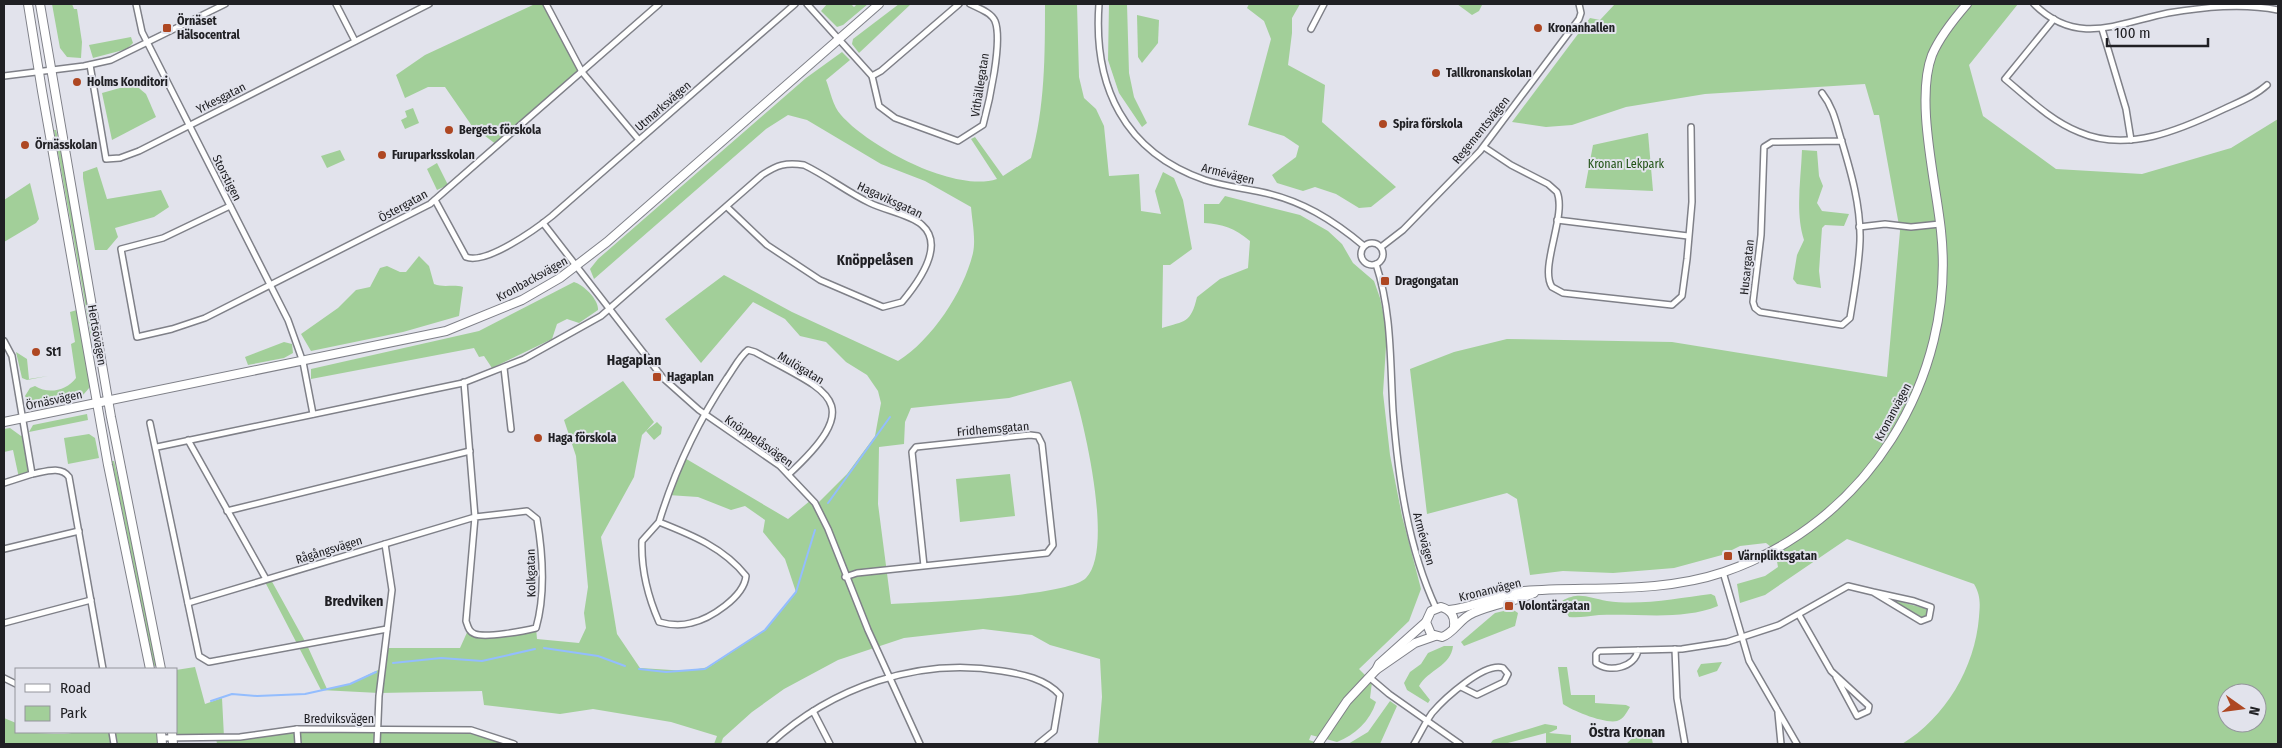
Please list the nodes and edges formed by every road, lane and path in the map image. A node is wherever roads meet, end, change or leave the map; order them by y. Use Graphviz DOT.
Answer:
graph roads {
  1 [pos="28,4"];
  2 [pos="40,4"];
  3 [pos="136,4"];
  4 [pos="225,4"];
  5 [pos="336,4"];
  6 [pos="429,4"];
  7 [pos="546,4"];
  8 [pos="660,4"];
  9 [pos="795,4"];
  10 [pos="807,4"];
  11 [pos="879,4"];
  12 [pos="959,4"];
  13 [pos="970,4"];
  14 [pos="1099,4"];
  15 [pos="1324,4"];
  16 [pos="1579,4"];
  17 [pos="1967,4"];
  18 [pos="2034,4"];
  19 [pos="2278,10"];
  20 [pos="2054,19"];
  21 [pos="1311,29"];
  22 [pos="2102,29"];
  23 [pos="839,39"];
  24 [pos="355,41"];
  25 [pos="147,44"];
  26 [pos="90,65"];
  27 [pos="51,70"];
  28 [pos="39,72"];
  29 [pos="582,72"];
  30 [pos="4,76"];
  31 [pos="872,76"];
  32 [pos="2267,85"];
  33 [pos="1822,93"];
  34 [pos="189,126"];
  35 [pos="1691,127"];
  36 [pos="639,140"];
  37 [pos="1842,140"];
  38 [pos="2131,140"];
  39 [pos="1484,146"];
  40 [pos="434,200"];
  41 [pos="230,206"];
  42 [pos="727,207"];
  43 [pos="1557,220"];
  44 [pos="543,223"];
  45 [pos="1940,224"];
  46 [pos="1859,227"];
  47 [pos="1688,236"];
  48 [pos="1364,246"];
  49 [pos="1381,247"];
  50 [pos="1376,264"];
  51 [pos="577,267"];
  52 [pos="270,286"];
  53 [pos="610,308"];
  54 [pos="4,340"];
  55 [pos="302,362"];
  56 [pos="504,368"];
  57 [pos="464,382"];
  58 [pos="109,401"];
  59 [pos="98,402"];
  60 [pos="313,414"];
  61 [pos="704,414"];
  62 [pos="22,418"];
  63 [pos="4,422"];
  64 [pos="150,423"];
  65 [pos="511,429"];
  66 [pos="188,440"];
  67 [pos="157,447"];
  68 [pos="470,451"];
  69 [pos="32,474"];
  70 [pos="790,474"];
  71 [pos="4,483"];
  72 [pos="227,511"];
  73 [pos="475,517"];
  74 [pos="660,522"];
  75 [pos="79,531"];
  76 [pos="385,544"];
  77 [pos="4,549"];
  78 [pos="924,566"];
  79 [pos="1723,572"];
  80 [pos="845,577"];
  81 [pos="266,579"];
  82 [pos="1535,592"];
  83 [pos="1873,592"];
  84 [pos="91,600"];
  85 [pos="188,603"];
  86 [pos="1436,608"];
  87 [pos="1449,610"];
  88 [pos="1799,615"];
  89 [pos="1426,622"];
  90 [pos="4,623"];
  91 [pos="1454,626"];
  92 [pos="387,628"];
  93 [pos="1435,636"];
  94 [pos="1742,638"];
  95 [pos="1675,649"];
  96 [pos="1638,650"];
  97 [pos="103,668"];
  98 [pos="150,668"];
  99 [pos="161,668"];
  100 [pos="1376,670"];
  101 [pos="889,677"];
  102 [pos="1369,677"];
  103 [pos="1836,677"];
  104 [pos="1461,686"];
  105 [pos="813,711"];
  106 [pos="1778,713"];
  107 [pos="1427,721"];
  108 [pos="297,729"];
  109 [pos="377,729"];
  110 [pos="162,738"];
  111 [pos="172,738"];
  112 [pos="217,738"];
  113 [pos="217,744"];
  114 [pos="298,744"];
  115 [pos="377,744"];
  116 [pos="514,744"];
  117 [pos="770,744"];
  118 [pos="830,744"];
  119 [pos="920,744"];
  120 [pos="1038,744"];
  121 [pos="1318,744"];
  122 [pos="1414,744"];
  123 [pos="1460,744"];
  124 [pos="1685,744"];
  125 [pos="1781,744"];
  126 [pos="1796,744"];
  1 -- 28 [label="street, Hertsövägen"];
  2 -- 27 [label="street, Hertsövägen"];
  3 -- 25 [label="street, Storstigen"];
  4 -- 25 [label="street"];
  5 -- 24 [label="street"];
  6 -- 24 [label="street, Yrkesgatan"];
  7 -- 29 [label="street"];
  8 -- 29 [label="street, Östergatan"];
  9 -- 36 [label="street, Utmarksvägen"];
  10 -- 23 [label="street, Vithällegatan"];
  11 -- 23 [label="street, Kronbacksvägen"];
  12 -- 31 [label="street"];
  13 -- 31 [label="street, Vithällegatan"];
  14 -- 48 [label="street, Armévägen"];
  15 -- 21 [label="street"];
  16 -- 39 [label="street, Regementsvägen"];
  17 -- 45 [label="street, Kronanvägen"];
  18 -- 20 [label="street"];
  19 -- 22 [label="street"];
  20 -- 22 [label="street"];
  20 -- 38 [label="street"];
  22 -- 38 [label="street"];
  23 -- 31 [label="street, Vithällegatan"];
  23 -- 51 [label="street, Kronbacksvägen"];
  24 -- 34 [label="street, Yrkesgatan"];
  25 -- 26 [label="street"];
  25 -- 34 [label="street, Storstigen"];
  26 -- 27 [label="street"];
  26 -- 34 [label="street, Yrkesgatan"];
  27 -- 28 [label="street"];
  27 -- 58 [label="street, Hertsövägen"];
  28 -- 30 [label="street"];
  28 -- 59 [label="street, Hertsövägen"];
  29 -- 36 [label="street"];
  29 -- 40 [label="street, Östergatan"];
  32 -- 38 [label="street"];
  33 -- 37 [label="street, Husargatan"];
  34 -- 41 [label="street, Storstigen"];
  35 -- 47 [label="street"];
  36 -- 44 [label="street, Utmarksvägen"];
  37 -- 46 [label="street, Husargatan"];
  37 -- 46 [label="street, Husargatan"];
  39 -- 43 [label="street"];
  39 -- 49 [label="street, Regementsvägen"];
  40 -- 44 [label="street, Utmarksvägen"];
  40 -- 52 [label="street, Östergatan"];
  41 -- 52 [label="street, Storstigen"];
  41 -- 52 [label="street, Östergatan"];
  42 -- 42 [label="street, Hagaviksgatan"];
  42 -- 53 [label="street, Hagaviksgatan"];
  43 -- 47 [label="street"];
  43 -- 47 [label="street"];
  44 -- 51 [label="street"];
  45 -- 46 [label="street"];
  45 -- 79 [label="street, Kronanvägen"];
  48 -- 49 [label="street"];
  48 -- 50 [label="street"];
  49 -- 50 [label="street"];
  50 -- 86 [label="street, Armévägen"];
  51 -- 53 [label="street, Knöppelåsvägen"];
  51 -- 55 [label="street, Kronbacksvägen"];
  52 -- 55 [label="street, Storstigen"];
  53 -- 56 [label="street"];
  53 -- 61 [label="street, Knöppelåsvägen"];
  54 -- 62 [label="street"];
  55 -- 58 [label="street, Kronbacksvägen"];
  55 -- 60 [label="street, Storstigen"];
  56 -- 57 [label="street"];
  56 -- 65 [label="street"];
  57 -- 60 [label="street"];
  57 -- 68 [label="street, Kolkgatan"];
  58 -- 59 [label="street, Örnäsvägen"];
  58 -- 99 [label="street, Hertsövägen"];
  59 -- 62 [label="street, Örnäsvägen"];
  59 -- 98 [label="street, Hertsövägen"];
  60 -- 66 [label="street"];
  61 -- 70 [label="street, Knöppelåsvägen"];
  61 -- 70 [label="street, Mulögatan"];
  61 -- 74 [label="street"];
  62 -- 63 [label="street, Örnäsvägen"];
  62 -- 69 [label="street"];
  64 -- 67 [label="street"];
  66 -- 67 [label="street"];
  66 -- 72 [label="street"];
  67 -- 85 [label="street"];
  68 -- 72 [label="street"];
  68 -- 73 [label="street, Kolkgatan"];
  69 -- 71 [label="street"];
  69 -- 75 [label="street"];
  70 -- 80 [label="street, Knöppelåsvägen"];
  72 -- 81 [label="street"];
  73 -- 73 [label="street, Kolkgatan"];
  73 -- 76 [label="street, Rågångsvägen"];
  74 -- 74 [label="street"];
  75 -- 77 [label="street"];
  75 -- 84 [label="street"];
  76 -- 81 [label="street, Rågångsvägen"];
  76 -- 92 [label="street"];
  78 -- 78 [label="street, Fridhemsgatan"];
  78 -- 80 [label="street, Fridhemsgatan"];
  79 -- 82 [label="street, Kronanvägen"];
  79 -- 94 [label="street"];
  80 -- 101 [label="street, Knöppelåsvägen"];
  81 -- 85 [label="street, Rågångsvägen"];
  82 -- 87 [label="street, Kronanvägen"];
  82 -- 91 [label="street, Kronanvägen"];
  83 -- 83 [label="street"];
  83 -- 88 [label="street"];
  84 -- 90 [label="street"];
  84 -- 97 [label="street"];
  85 -- 92 [label="street"];
  86 -- 87 [label="street"];
  86 -- 89 [label="street"];
  87 -- 91 [label="street"];
  88 -- 94 [label="street"];
  88 -- 103 [label="street"];
  89 -- 93 [label="street"];
  89 -- 100 [label="street"];
  91 -- 93 [label="street"];
  92 -- 109 [label="street"];
  93 -- 100 [label="street"];
  94 -- 95 [label="street"];
  94 -- 106 [label="street"];
  95 -- 96 [label="street"];
  95 -- 124 [label="street"];
  96 -- 96 [label="street"];
  100 -- 102 [label="street"];
  101 -- 105 [label="street"];
  101 -- 119 [label="street, Knöppelåsvägen"];
  101 -- 120 [label="street"];
  102 -- 107 [label="street"];
  102 -- 121 [label="street"];
  103 -- 103 [label="street"];
  104 -- 104 [label="street"];
  104 -- 107 [label="street"];
  105 -- 117 [label="street"];
  105 -- 118 [label="street"];
  106 -- 125 [label="street"];
  106 -- 126 [label="street"];
  107 -- 122 [label="street"];
  107 -- 123 [label="street"];
  108 -- 109 [label="street, Bredviksvägen"];
  108 -- 112 [label="street, Bredviksvägen"];
  108 -- 114 [label="street"];
  109 -- 115 [label="street"];
  109 -- 116 [label="street, Bredviksvägen"];
  110 -- 111 [label="street, Bredviksvägen"];
  111 -- 112 [label="street, Bredviksvägen"];
  112 -- 113 [label="street"];
}
